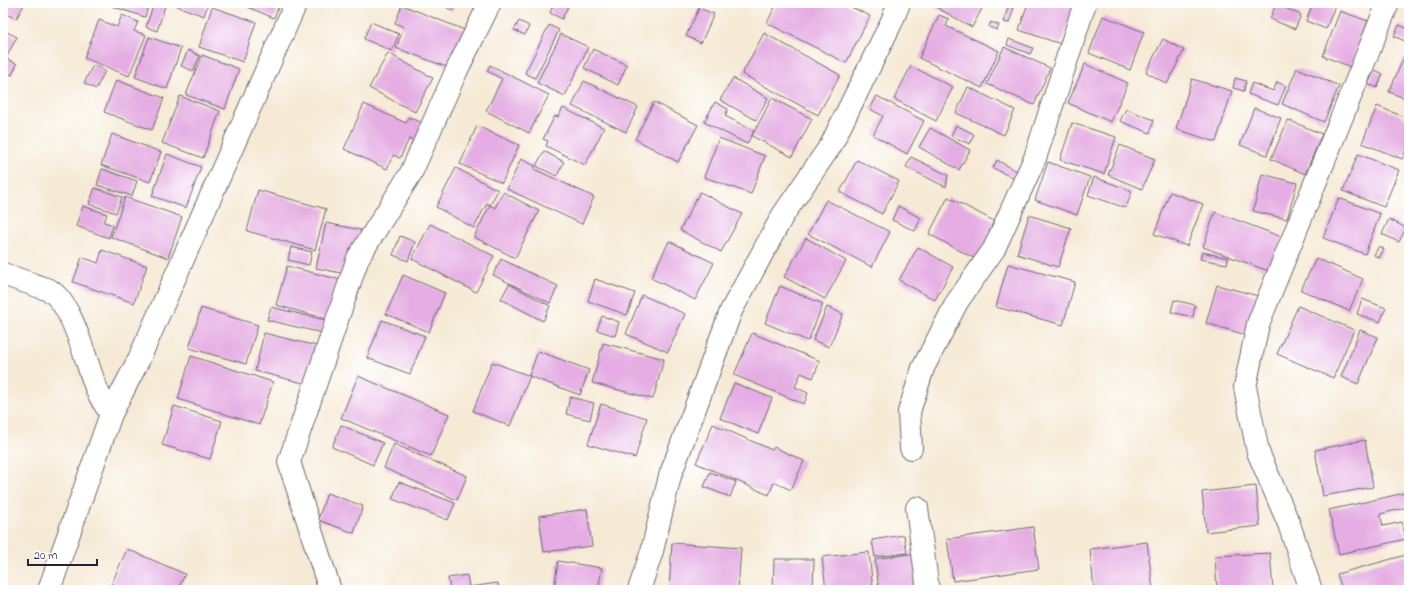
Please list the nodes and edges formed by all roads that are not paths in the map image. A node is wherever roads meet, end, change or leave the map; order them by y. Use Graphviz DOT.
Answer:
graph roads {
  1 [pos="296,3"];
  2 [pos="490,3"];
  3 [pos="900,3"];
  4 [pos="1085,3"];
  5 [pos="1388,3"];
  6 [pos="3,274"];
  7 [pos="111,414"];
  8 [pos="911,448"];
  9 [pos="917,508"];
  10 [pos="49,590"];
  11 [pos="330,590"];
  12 [pos="639,590"];
  13 [pos="928,590"];
  14 [pos="1311,590"];
  1 -- 7 [label="street"];
  2 -- 11 [label="street"];
  3 -- 12 [label="street"];
  4 -- 8 [label="street"];
  5 -- 14 [label="street"];
  6 -- 7 [label="street"];
  7 -- 10 [label="street"];
  9 -- 13 [label="street"];
}
